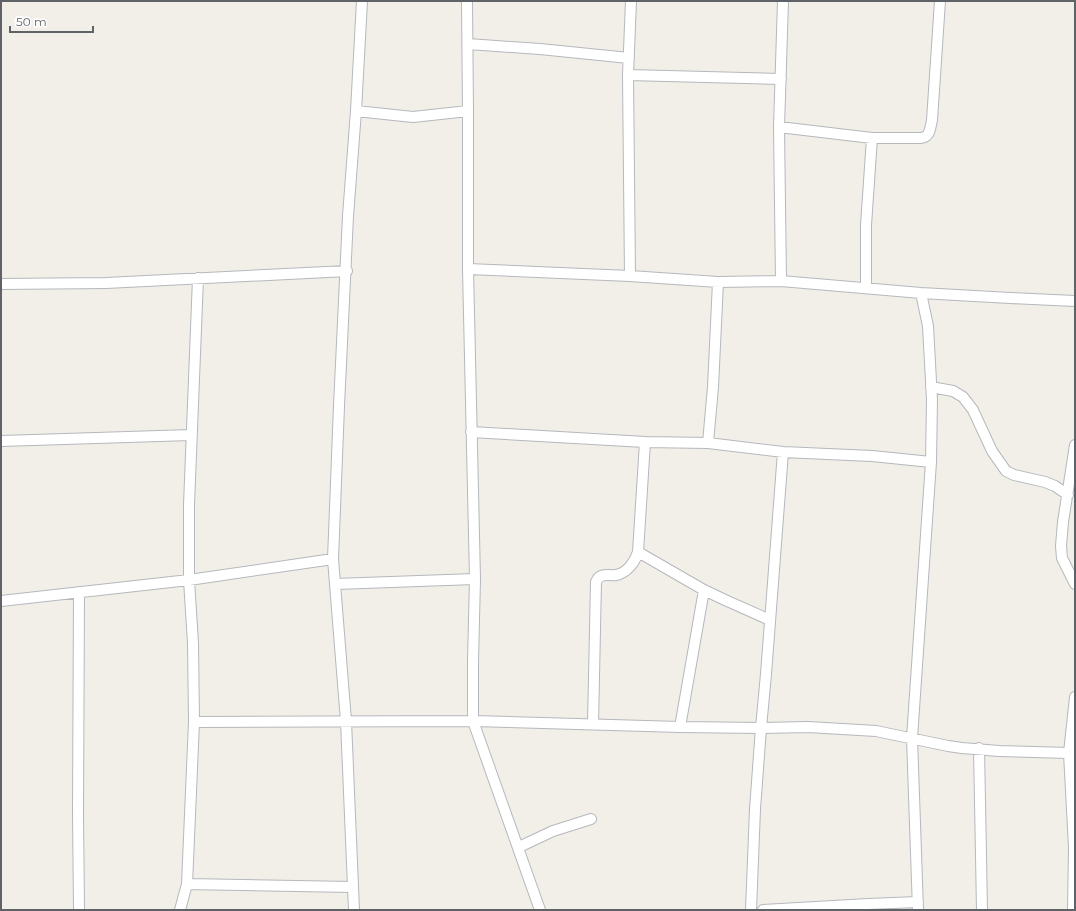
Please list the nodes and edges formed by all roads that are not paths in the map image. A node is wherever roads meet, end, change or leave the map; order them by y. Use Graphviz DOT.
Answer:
graph roads {
  1 [pos="362,1"];
  2 [pos="467,1"];
  3 [pos="631,1"];
  4 [pos="783,1"];
  5 [pos="940,1"];
  6 [pos="468,44"];
  7 [pos="629,58"];
  8 [pos="628,75"];
  9 [pos="781,79"];
  10 [pos="356,111"];
  11 [pos="468,111"];
  12 [pos="779,127"];
  13 [pos="872,138"];
  14 [pos="468,269"];
  15 [pos="346,271"];
  16 [pos="630,276"];
  17 [pos="198,278"];
  18 [pos="781,281"];
  19 [pos="718,282"];
  20 [pos="1,284"];
  21 [pos="866,288"];
  22 [pos="921,293"];
  23 [pos="1075,300"];
  24 [pos="931,387"];
  25 [pos="471,432"];
  26 [pos="191,435"];
  27 [pos="1,441"];
  28 [pos="645,442"];
  29 [pos="708,443"];
  30 [pos="1075,445"];
  31 [pos="783,452"];
  32 [pos="931,462"];
  33 [pos="1068,495"];
  34 [pos="638,552"];
  35 [pos="333,559"];
  36 [pos="1072,572"];
  37 [pos="475,579"];
  38 [pos="189,580"];
  39 [pos="335,584"];
  40 [pos="1075,584"];
  41 [pos="704,590"];
  42 [pos="79,592"];
  43 [pos="1,601"];
  44 [pos="770,620"];
  45 [pos="1075,697"];
  46 [pos="474,720"];
  47 [pos="346,721"];
  48 [pos="194,722"];
  49 [pos="593,724"];
  50 [pos="680,727"];
  51 [pos="761,728"];
  52 [pos="912,738"];
  53 [pos="979,748"];
  54 [pos="1069,753"];
  55 [pos="591,819"];
  56 [pos="519,847"];
  57 [pos="1075,847"];
  58 [pos="187,884"];
  59 [pos="352,887"];
  60 [pos="918,906"];
  61 [pos="806,909"];
  62 [pos="79,910"];
  63 [pos="180,910"];
  64 [pos="354,910"];
  65 [pos="540,910"];
  66 [pos="751,910"];
  67 [pos="763,910"];
  68 [pos="982,910"];
  69 [pos="1073,910"];
  1 -- 10 [label="street"];
  2 -- 6 [label="street"];
  3 -- 7 [label="street"];
  4 -- 9 [label="street"];
  5 -- 13 [label="street"];
  6 -- 7 [label="street"];
  6 -- 11 [label="street"];
  7 -- 8 [label="street"];
  8 -- 9 [label="street"];
  8 -- 16 [label="street"];
  9 -- 12 [label="street"];
  10 -- 11 [label="street"];
  10 -- 15 [label="street"];
  11 -- 14 [label="street"];
  12 -- 13 [label="street"];
  12 -- 18 [label="street"];
  13 -- 21 [label="street"];
  14 -- 16 [label="street"];
  14 -- 25 [label="street"];
  15 -- 17 [label="street"];
  15 -- 35 [label="street"];
  16 -- 19 [label="street"];
  17 -- 20 [label="street"];
  17 -- 26 [label="street"];
  18 -- 19 [label="street"];
  18 -- 21 [label="street"];
  19 -- 29 [label="street"];
  21 -- 22 [label="street"];
  22 -- 23 [label="street"];
  22 -- 24 [label="street"];
  24 -- 32 [label="street"];
  24 -- 33 [label="street"];
  25 -- 28 [label="street"];
  25 -- 37 [label="street"];
  26 -- 27 [label="street"];
  26 -- 38 [label="street"];
  28 -- 29 [label="street"];
  28 -- 34 [label="street"];
  29 -- 31 [label="street"];
  30 -- 33 [label="street"];
  31 -- 32 [label="street"];
  31 -- 44 [label="street"];
  32 -- 52 [label="street"];
  33 -- 36 [label="street"];
  34 -- 41 [label="street"];
  34 -- 49 [label="street"];
  35 -- 38 [label="street"];
  35 -- 39 [label="street"];
  36 -- 40 [label="street"];
  37 -- 39 [label="street"];
  37 -- 46 [label="street"];
  38 -- 42 [label="street"];
  38 -- 48 [label="street"];
  39 -- 47 [label="street"];
  41 -- 44 [label="street"];
  41 -- 50 [label="street"];
  42 -- 43 [label="street"];
  42 -- 62 [label="street"];
  44 -- 51 [label="street"];
  45 -- 54 [label="street"];
  46 -- 47 [label="street"];
  46 -- 49 [label="street"];
  46 -- 56 [label="street"];
  47 -- 48 [label="street"];
  47 -- 59 [label="street"];
  48 -- 58 [label="street"];
  49 -- 50 [label="street"];
  50 -- 51 [label="street"];
  51 -- 52 [label="street"];
  51 -- 66 [label="street"];
  52 -- 53 [label="street"];
  52 -- 60 [label="street"];
  53 -- 54 [label="street"];
  53 -- 68 [label="street"];
  54 -- 57 [label="street"];
  55 -- 56 [label="street"];
  56 -- 65 [label="street"];
  57 -- 69 [label="street"];
  58 -- 59 [label="street"];
  58 -- 63 [label="street"];
  59 -- 64 [label="street"];
  60 -- 61 [label="street"];
  61 -- 67 [label="street"];
}
